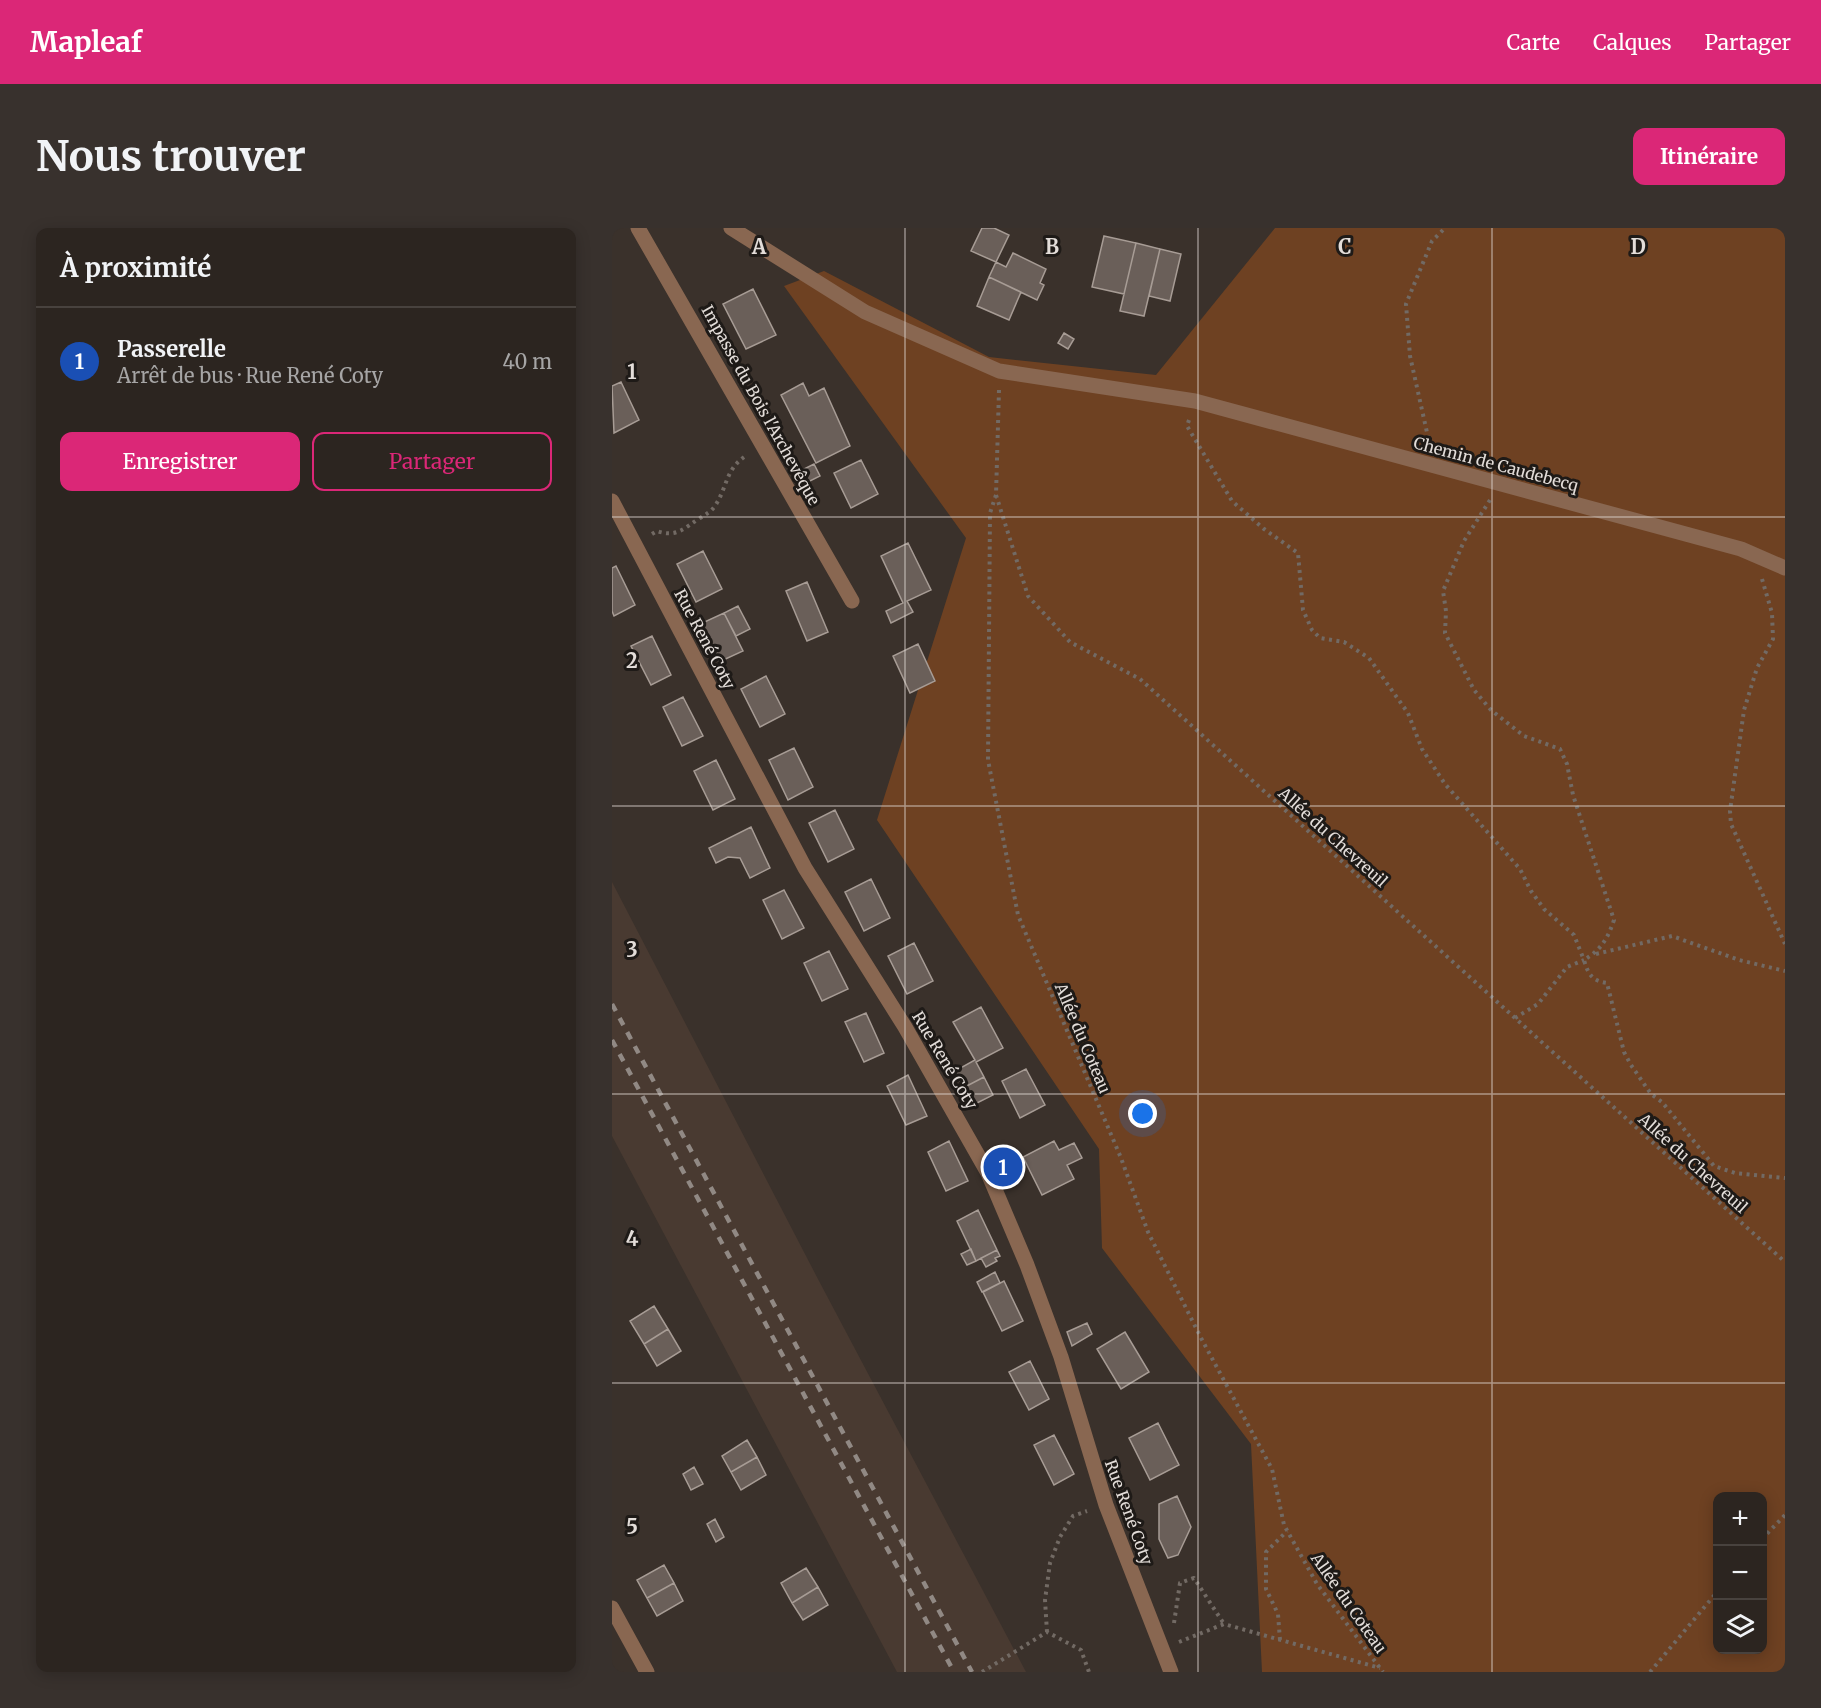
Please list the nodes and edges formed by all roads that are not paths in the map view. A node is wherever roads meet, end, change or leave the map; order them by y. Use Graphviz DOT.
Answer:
graph roads {
  1 [pos="638,228"];
  2 [pos="731,228"];
  3 [pos="612,501"];
  4 [pos="1785,568"];
  5 [pos="852,601"];
  6 [pos="612,1608"];
  7 [pos="647,1672"];
  8 [pos="1171,1672"];
  1 -- 5 [label="street, Impasse du Bois l'Archevêque"];
  2 -- 4 [label="street, Chemin de Caudebecq"];
  3 -- 8 [label="street, Rue René Coty"];
  6 -- 7 [label="street"];
}
